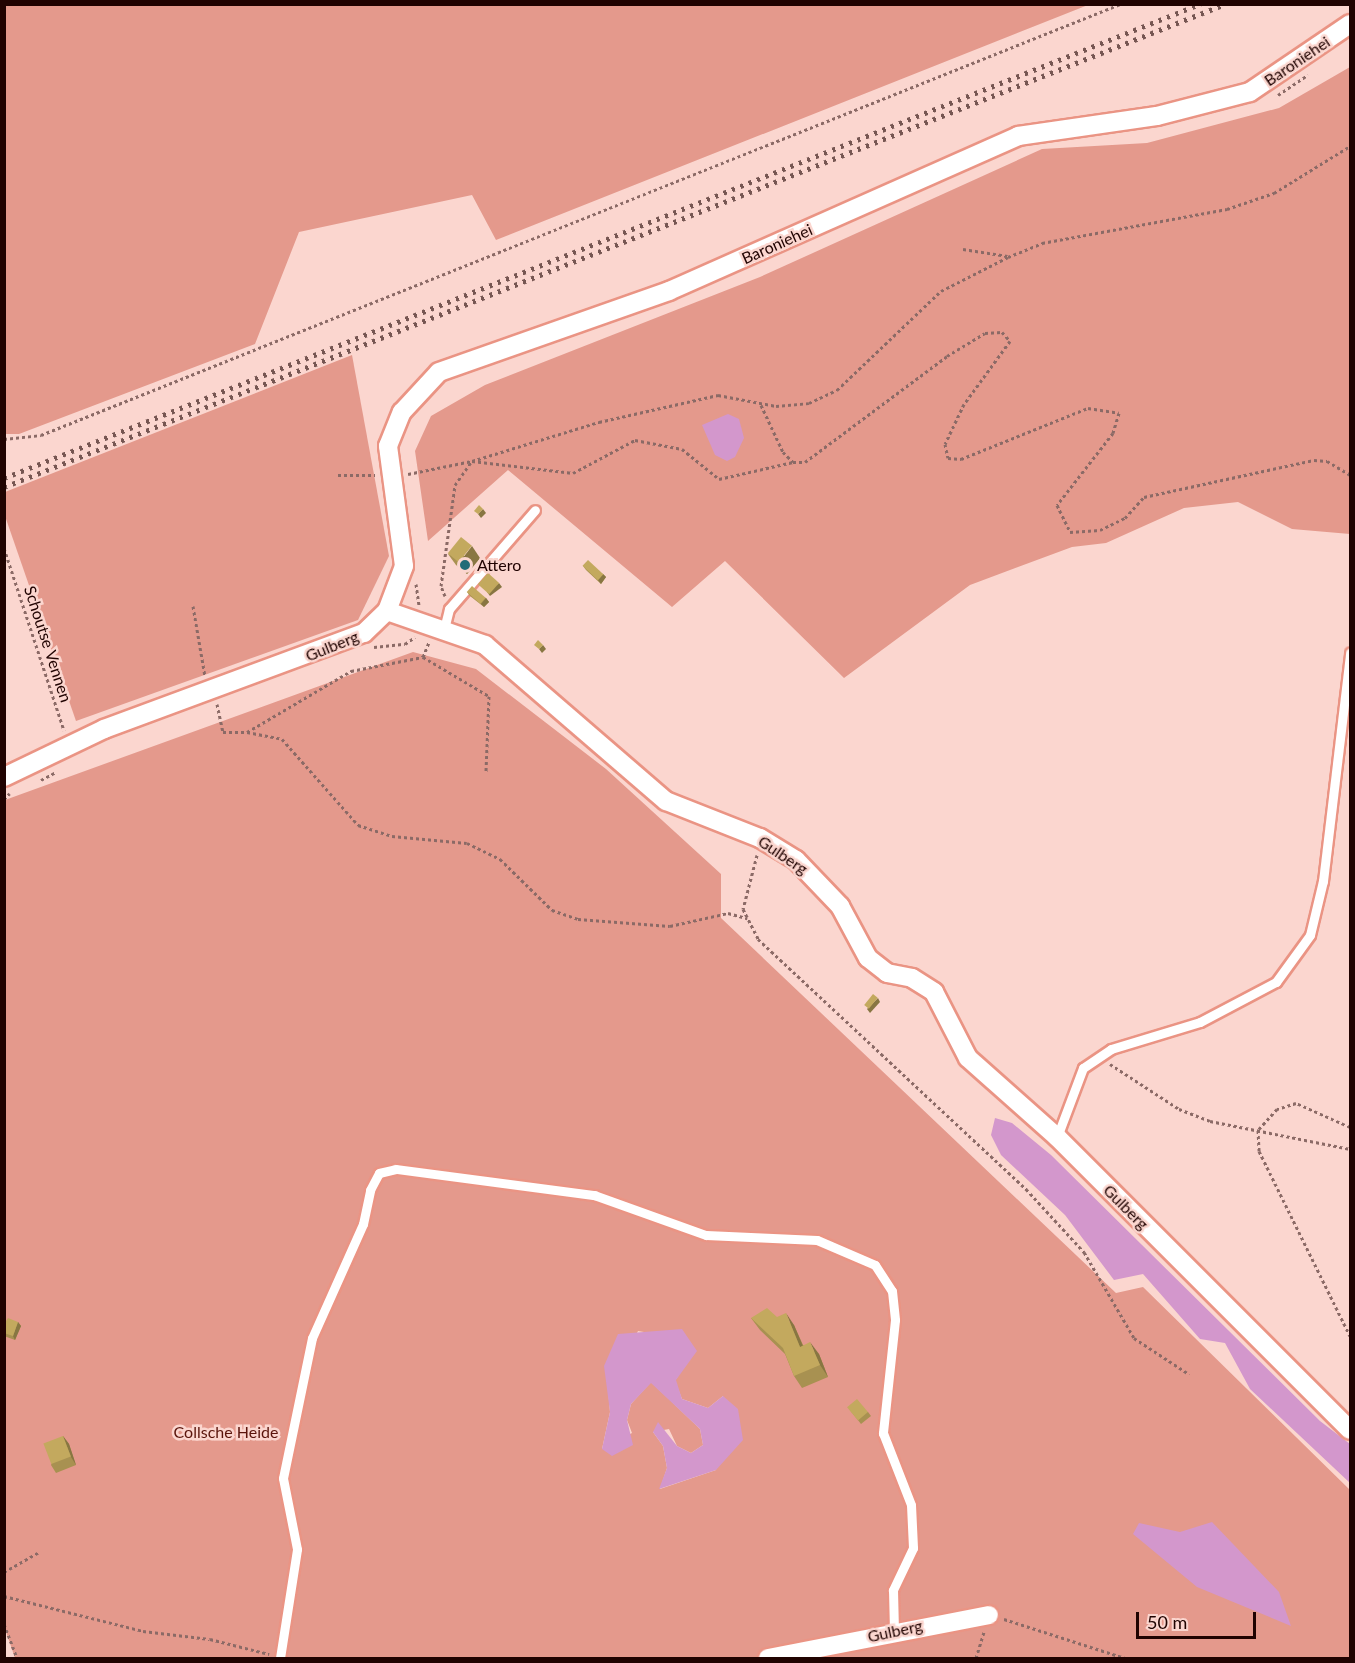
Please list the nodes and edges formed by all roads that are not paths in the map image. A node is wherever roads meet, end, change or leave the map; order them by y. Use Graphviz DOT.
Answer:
graph roads {
  1 [pos="1350,24"];
  2 [pos="535,510"];
  3 [pos="387,611"];
  4 [pos="444,629"];
  5 [pos="1350,653"];
  6 [pos="8,784"];
  7 [pos="1057,1137"];
  8 [pos="1350,1430"];
  9 [pos="989,1615"];
  10 [pos="894,1631"];
  11 [pos="280,1658"];
  12 [pos="768,1659"];
  1 -- 3 [label="street, Baroniehei"];
  2 -- 4 [label="lane"];
  3 -- 4 [label="street, Gulberg"];
  3 -- 6 [label="street, Gulberg"];
  4 -- 7 [label="street, Gulberg"];
  5 -- 7 [label="lane"];
  7 -- 8 [label="street, Gulberg"];
  9 -- 10 [label="street, Gulberg"];
  10 -- 11 [label="lane"];
  10 -- 12 [label="street, Gulberg"];
}
